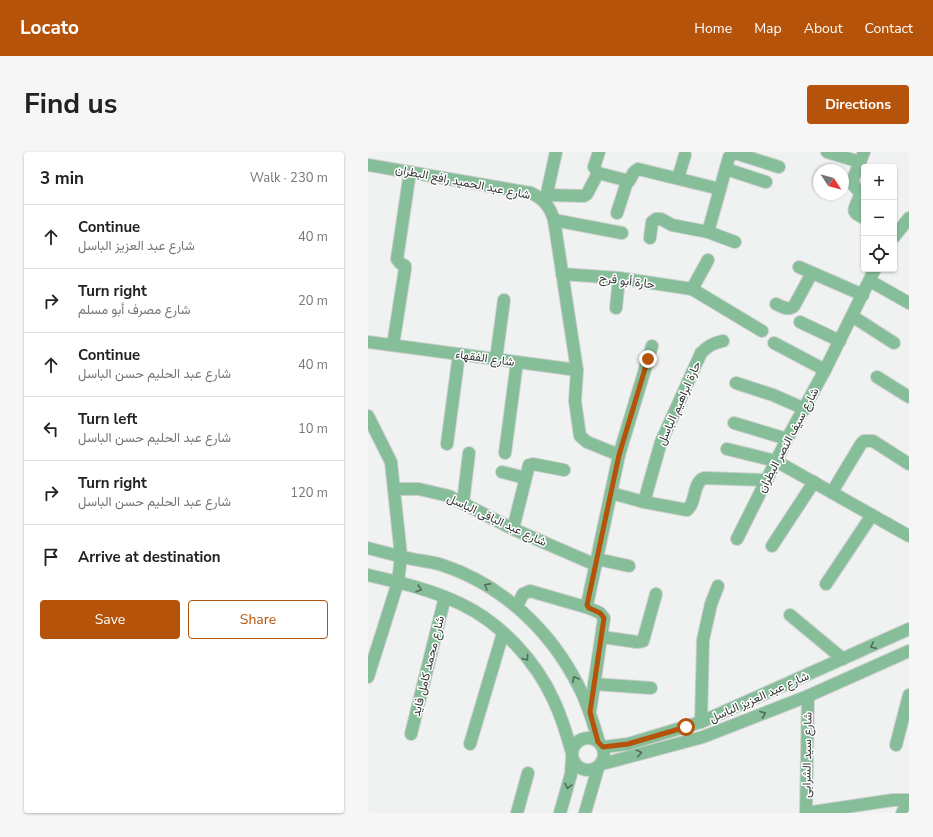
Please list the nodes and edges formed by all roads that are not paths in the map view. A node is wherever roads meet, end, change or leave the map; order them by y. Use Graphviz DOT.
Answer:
graph roads {
  1 [pos="556,152"];
  2 [pos="599,152"];
  3 [pos="827,152"];
  4 [pos="685,155"];
  5 [pos="862,157"];
  6 [pos="368,165"];
  7 [pos="779,167"];
  8 [pos="726,169"];
  9 [pos="410,172"];
  10 [pos="598,173"];
  11 [pos="678,178"];
  12 [pos="627,182"];
  13 [pos="766,182"];
  14 [pos="720,188"];
  15 [pos="550,207"];
  16 [pos="617,213"];
  17 [pos="861,217"];
  18 [pos="909,218"];
  19 [pos="897,231"];
  20 [pos="708,232"];
  21 [pos="622,233"];
  22 [pos="650,238"];
  23 [pos="735,242"];
  24 [pos="708,260"];
  25 [pos="799,267"];
  26 [pos="874,272"];
  27 [pos="812,273"];
  28 [pos="562,274"];
  29 [pos="619,278"];
  30 [pos="870,281"];
  31 [pos="692,289"];
  32 [pos="863,295"];
  33 [pos="504,300"];
  34 [pos="909,303"];
  35 [pos="776,304"];
  36 [pos="616,308"];
  37 [pos="852,316"];
  38 [pos="800,322"];
  39 [pos="762,330"];
  40 [pos="723,341"];
  41 [pos="840,341"];
  42 [pos="368,342"];
  43 [pos="774,343"];
  44 [pos="894,343"];
  45 [pos="393,345"];
  46 [pos="652,346"];
  47 [pos="459,354"];
  48 [pos="496,359"];
  49 [pos="517,362"];
  50 [pos="577,370"];
  51 [pos="825,370"];
  52 [pos="877,377"];
  53 [pos="736,383"];
  54 [pos="909,397"];
  55 [pos="805,409"];
  56 [pos="368,416"];
  57 [pos="734,423"];
  58 [pos="787,439"];
  59 [pos="447,444"];
  60 [pos="726,449"];
  61 [pos="469,453"];
  62 [pos="505,453"];
  63 [pos="619,455"];
  64 [pos="776,461"];
  65 [pos="909,464"];
  66 [pos="564,470"];
  67 [pos="502,472"];
  68 [pos="525,478"];
  69 [pos="767,480"];
  70 [pos="814,482"];
  71 [pos="395,489"];
  72 [pos="832,492"];
  73 [pos="611,493"];
  74 [pos="644,502"];
  75 [pos="463,503"];
  76 [pos="872,515"];
  77 [pos="513,528"];
  78 [pos="909,536"];
  79 [pos="737,539"];
  80 [pos="772,546"];
  81 [pos="368,548"];
  82 [pos="402,556"];
  83 [pos="596,562"];
  84 [pos="629,566"];
  85 [pos="368,575"];
  86 [pos="398,582"];
  87 [pos="826,584"];
  88 [pos="718,586"];
  89 [pos="656,594"];
  90 [pos="445,597"];
  91 [pos="517,606"];
  92 [pos="589,608"];
  93 [pos="790,615"];
  94 [pos="909,630"];
  95 [pos="503,632"];
  96 [pos="602,637"];
  97 [pos="909,651"];
  98 [pos="843,659"];
  99 [pos="368,677"];
  100 [pos="594,684"];
  101 [pos="651,688"];
  102 [pos="909,695"];
  103 [pos="808,696"];
  104 [pos="590,712"];
  105 [pos="701,722"];
  106 [pos="411,734"];
  107 [pos="470,744"];
  108 [pos="601,744"];
  109 [pos="896,745"];
  110 [pos="572,756"];
  111 [pos="600,766"];
  112 [pos="528,773"];
  113 [pos="909,800"];
  114 [pos="516,813"];
  115 [pos="560,813"];
  116 [pos="585,813"];
  117 [pos="806,813"];
  118 [pos="902,813"];
  1 -- 15 [label="street"];
  2 -- 10 [label="street"];
  3 -- 5 [label="street"];
  4 -- 11 [label="street"];
  5 -- 17 [label="street"];
  6 -- 9 [label="street, شارع عبد الحميد رافع البطران"];
  7 -- 8 [label="street"];
  8 -- 13 [label="street"];
  8 -- 14 [label="street"];
  9 -- 15 [label="street, شارع عبد الحميد رافع البطران"];
  9 -- 45 [label="street"];
  10 -- 12 [label="street"];
  10 -- 15 [label="street"];
  11 -- 12 [label="street"];
  11 -- 14 [label="street"];
  12 -- 16 [label="street"];
  14 -- 20 [label="street"];
  15 -- 21 [label="street"];
  15 -- 28 [label="street"];
  18 -- 19 [label="street"];
  20 -- 22 [label="street"];
  20 -- 23 [label="street"];
  24 -- 31 [label="street"];
  25 -- 27 [label="street"];
  26 -- 30 [label="street, شارع سيف النصر البطران"];
  27 -- 32 [label="street"];
  27 -- 35 [label="street"];
  28 -- 29 [label="street, حارة أبو فرج"];
  28 -- 50 [label="street"];
  29 -- 31 [label="street, حارة أبو فرج"];
  29 -- 36 [label="street"];
  30 -- 32 [label="street, شارع سيف النصر البطران"];
  30 -- 34 [label="street"];
  31 -- 39 [label="street, حارة أبو فرج"];
  32 -- 37 [label="street, شارع سيف النصر البطران"];
  33 -- 48 [label="street"];
  37 -- 41 [label="street, شارع سيف النصر البطران"];
  37 -- 44 [label="street"];
  38 -- 41 [label="street"];
  40 -- 74 [label="street, حارة ابراهيم الباسل"];
  41 -- 51 [label="street, شارع سيف النصر البطران"];
  42 -- 45 [label="street, شارع الفقهاء"];
  43 -- 51 [label="street"];
  45 -- 47 [label="street, شارع الفقهاء"];
  46 -- 63 [label="street"];
  47 -- 48 [label="street, شارع الفقهاء"];
  47 -- 59 [label="street"];
  48 -- 49 [label="street, شارع الفقهاء"];
  49 -- 50 [label="street, شارع الفقهاء"];
  49 -- 62 [label="street"];
  50 -- 63 [label="street"];
  51 -- 55 [label="street, شارع سيف النصر البطران"];
  52 -- 54 [label="street"];
  53 -- 55 [label="street"];
  55 -- 58 [label="street, شارع سيف النصر البطران"];
  56 -- 71 [label="street"];
  57 -- 58 [label="street"];
  58 -- 64 [label="street, شارع سيف النصر البطران"];
  60 -- 64 [label="street"];
  61 -- 75 [label="street"];
  63 -- 73 [label="street"];
  64 -- 69 [label="street, شارع سيف النصر البطران"];
  64 -- 70 [label="street"];
  65 -- 72 [label="street"];
  66 -- 68 [label="street"];
  67 -- 68 [label="street"];
  68 -- 77 [label="street"];
  69 -- 74 [label="street"];
  69 -- 79 [label="street, شارع سيف النصر البطران"];
  70 -- 72 [label="street"];
  70 -- 80 [label="street"];
  71 -- 75 [label="street, شارع عبد الباقى الباسل"];
  71 -- 82 [label="street"];
  72 -- 76 [label="street"];
  73 -- 74 [label="street"];
  73 -- 83 [label="street"];
  75 -- 77 [label="street, شارع عبد الباقى الباسل"];
  76 -- 78 [label="street"];
  76 -- 87 [label="street"];
  77 -- 83 [label="street, شارع عبد الباقى الباسل"];
  81 -- 82 [label="street"];
  82 -- 86 [label="street"];
  91 -- 82 [label="street, one-way"];
  83 -- 84 [label="street, شارع عبد الباقى الباسل"];
  83 -- 92 [label="street"];
  85 -- 86 [label="street"];
  86 -- 90 [label="street, one-way"];
  86 -- 99 [label="street"];
  88 -- 105 [label="street"];
  89 -- 96 [label="street"];
  90 -- 95 [label="street"];
  90 -- 106 [label="street, شارع محمد كامل فايد"];
  91 -- 92 [label="street"];
  104 -- 91 [label="street, one-way"];
  92 -- 96 [label="street"];
  93 -- 98 [label="street"];
  94 -- 98 [label="street, شارع عبد العزيز الباسل, one-way"];
  95 -- 107 [label="street"];
  95 -- 110 [label="street, one-way"];
  96 -- 100 [label="street"];
  97 -- 103 [label="street, شارع عبد العزيز الباسل"];
  98 -- 105 [label="street, شارع عبد العزيز الباسل"];
  100 -- 101 [label="street"];
  100 -- 104 [label="street"];
  102 -- 109 [label="street"];
  111 -- 103 [label="street, شارع عبد العزيز الباسل, one-way"];
  103 -- 117 [label="street, شارع سيد الشرابى"];
  104 -- 108 [label="street"];
  105 -- 108 [label="street, شارع عبد العزيز الباسل"];
  108 -- 110 [label="street"];
  108 -- 111 [label="street"];
  110 -- 111 [label="street"];
  110 -- 115 [label="street, one-way"];
  111 -- 116 [label="street"];
  112 -- 114 [label="street"];
  113 -- 117 [label="street"];
  113 -- 118 [label="street"];
}
